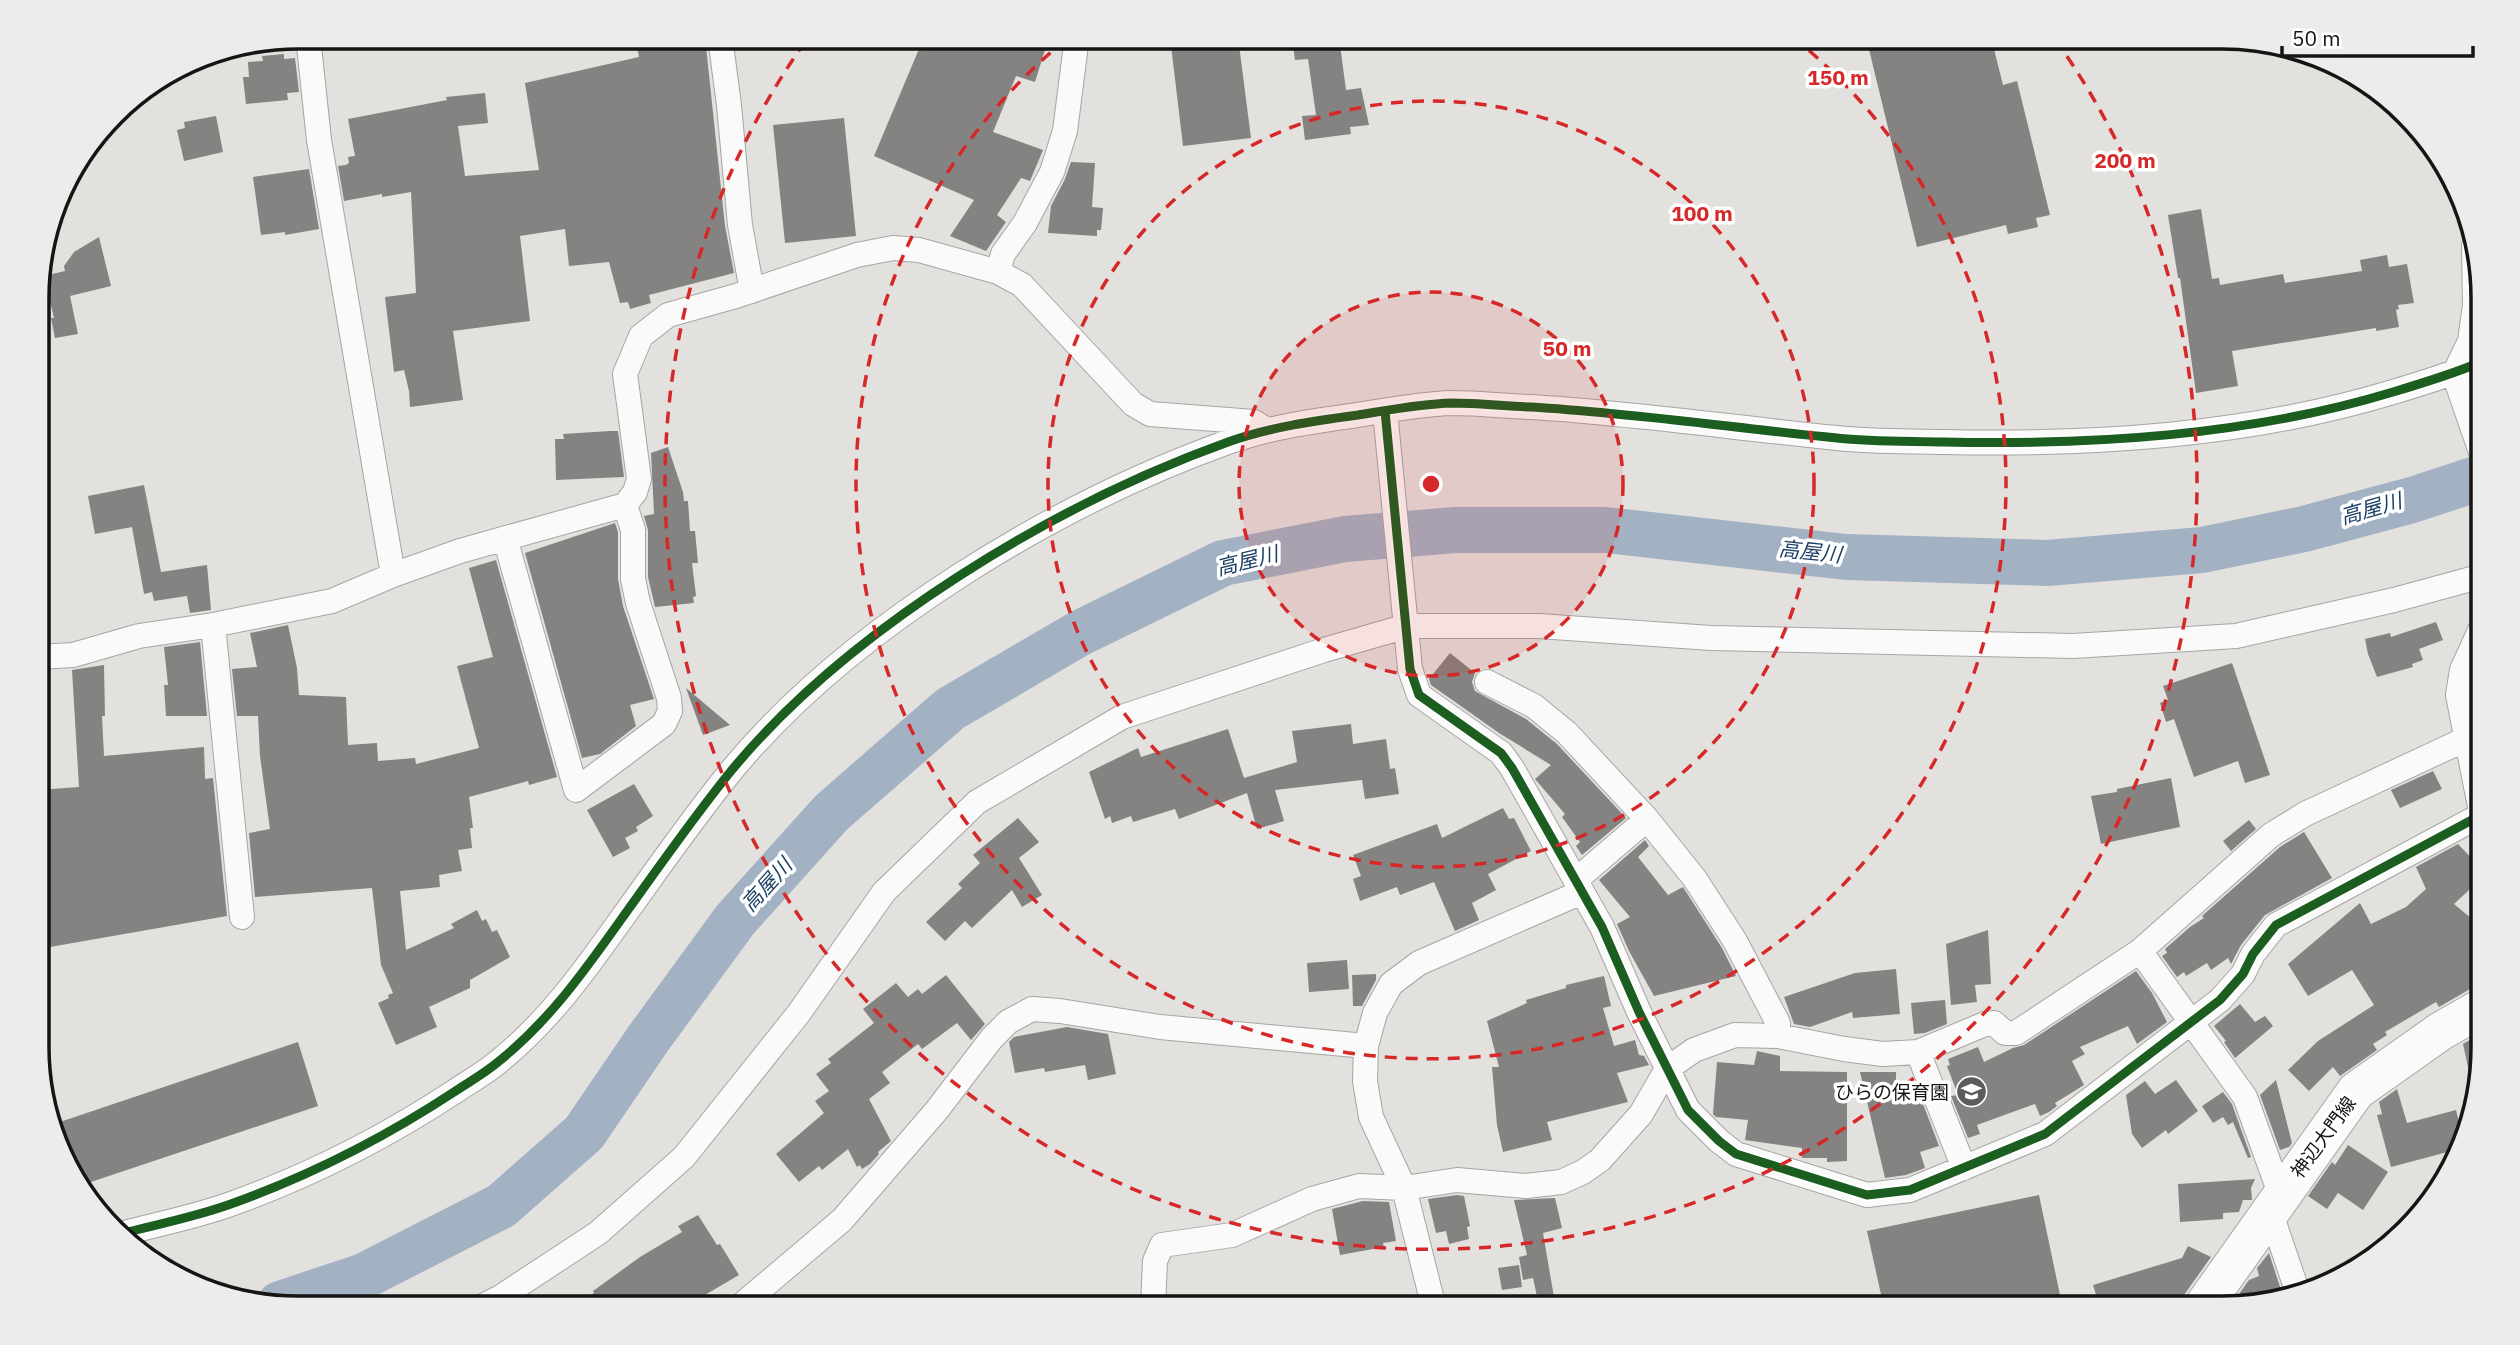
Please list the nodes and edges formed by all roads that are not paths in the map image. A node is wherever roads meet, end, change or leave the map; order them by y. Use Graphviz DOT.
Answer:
graph roads {
  1 [pos="309,49"];
  2 [pos="722,49"];
  3 [pos="1075,49"];
  4 [pos="998,272"];
  5 [pos="752,291"];
  6 [pos="2471,334"];
  7 [pos="2471,368"];
  8 [pos="2456,377"];
  9 [pos="1385,414"];
  10 [pos="2471,422"];
  11 [pos="1267,430"];
  12 [pos="625,505"];
  13 [pos="505,538"];
  14 [pos="393,575"];
  15 [pos="2471,579"];
  16 [pos="1406,620"];
  17 [pos="213,625"];
  18 [pos="2471,650"];
  19 [pos="50,656"];
  20 [pos="1487,682"];
  21 [pos="2470,723"];
  22 [pos="1647,819"];
  23 [pos="2471,823"];
  24 [pos="1579,886"];
  25 [pos="242,917"];
  26 [pos="2140,951"];
  27 [pos="2471,1014"];
  28 [pos="2191,1023"];
  29 [pos="1779,1036"];
  30 [pos="1366,1046"];
  31 [pos="1918,1052"];
  32 [pos="1667,1069"];
  33 [pos="1964,1168"];
  34 [pos="1404,1188"];
  35 [pos="2276,1204"];
  36 [pos="131,1231"];
  37 [pos="2296,1285"];
  38 [pos="502,1296"];
  39 [pos="752,1296"];
  40 [pos="1154,1296"];
  41 [pos="1431,1296"];
  42 [pos="2211,1296"];
  1 -- 14 [label="street"];
  2 -- 5 [label="street"];
  3 -- 4 [label="street"];
  4 -- 5 [label="street"];
  4 -- 11 [label="street"];
  5 -- 12 [label="street"];
  6 -- 8 [label="street"];
  7 -- 8 [label="street"];
  8 -- 9 [label="street"];
  8 -- 10 [label="street"];
  9 -- 11 [label="street"];
  9 -- 16 [label="street"];
  11 -- 36 [label="street"];
  12 -- 13 [label="street"];
  12 -- 13 [label="street"];
  13 -- 14 [label="street"];
  14 -- 17 [label="street"];
  15 -- 16 [label="street"];
  16 -- 24 [label="street"];
  16 -- 38 [label="street"];
  17 -- 19 [label="street"];
  17 -- 25 [label="street"];
  18 -- 21 [label="street"];
  20 -- 22 [label="street"];
  21 -- 26 [label="street"];
  22 -- 24 [label="street"];
  22 -- 29 [label="street"];
  23 -- 28 [label="street"];
  24 -- 30 [label="street"];
  24 -- 32 [label="street"];
  26 -- 28 [label="street"];
  26 -- 31 [label="street"];
  27 -- 35 [label="main road, 神辺大門線"];
  28 -- 33 [label="street"];
  28 -- 35 [label="street"];
  29 -- 31 [label="street"];
  29 -- 32 [label="street"];
  30 -- 34 [label="street"];
  30 -- 39 [label="street"];
  31 -- 33 [label="street"];
  32 -- 33 [label="street"];
  32 -- 34 [label="street"];
  34 -- 40 [label="street"];
  34 -- 41 [label="street"];
  35 -- 37 [label="street"];
  35 -- 42 [label="main road, 神辺大門線"];
}
